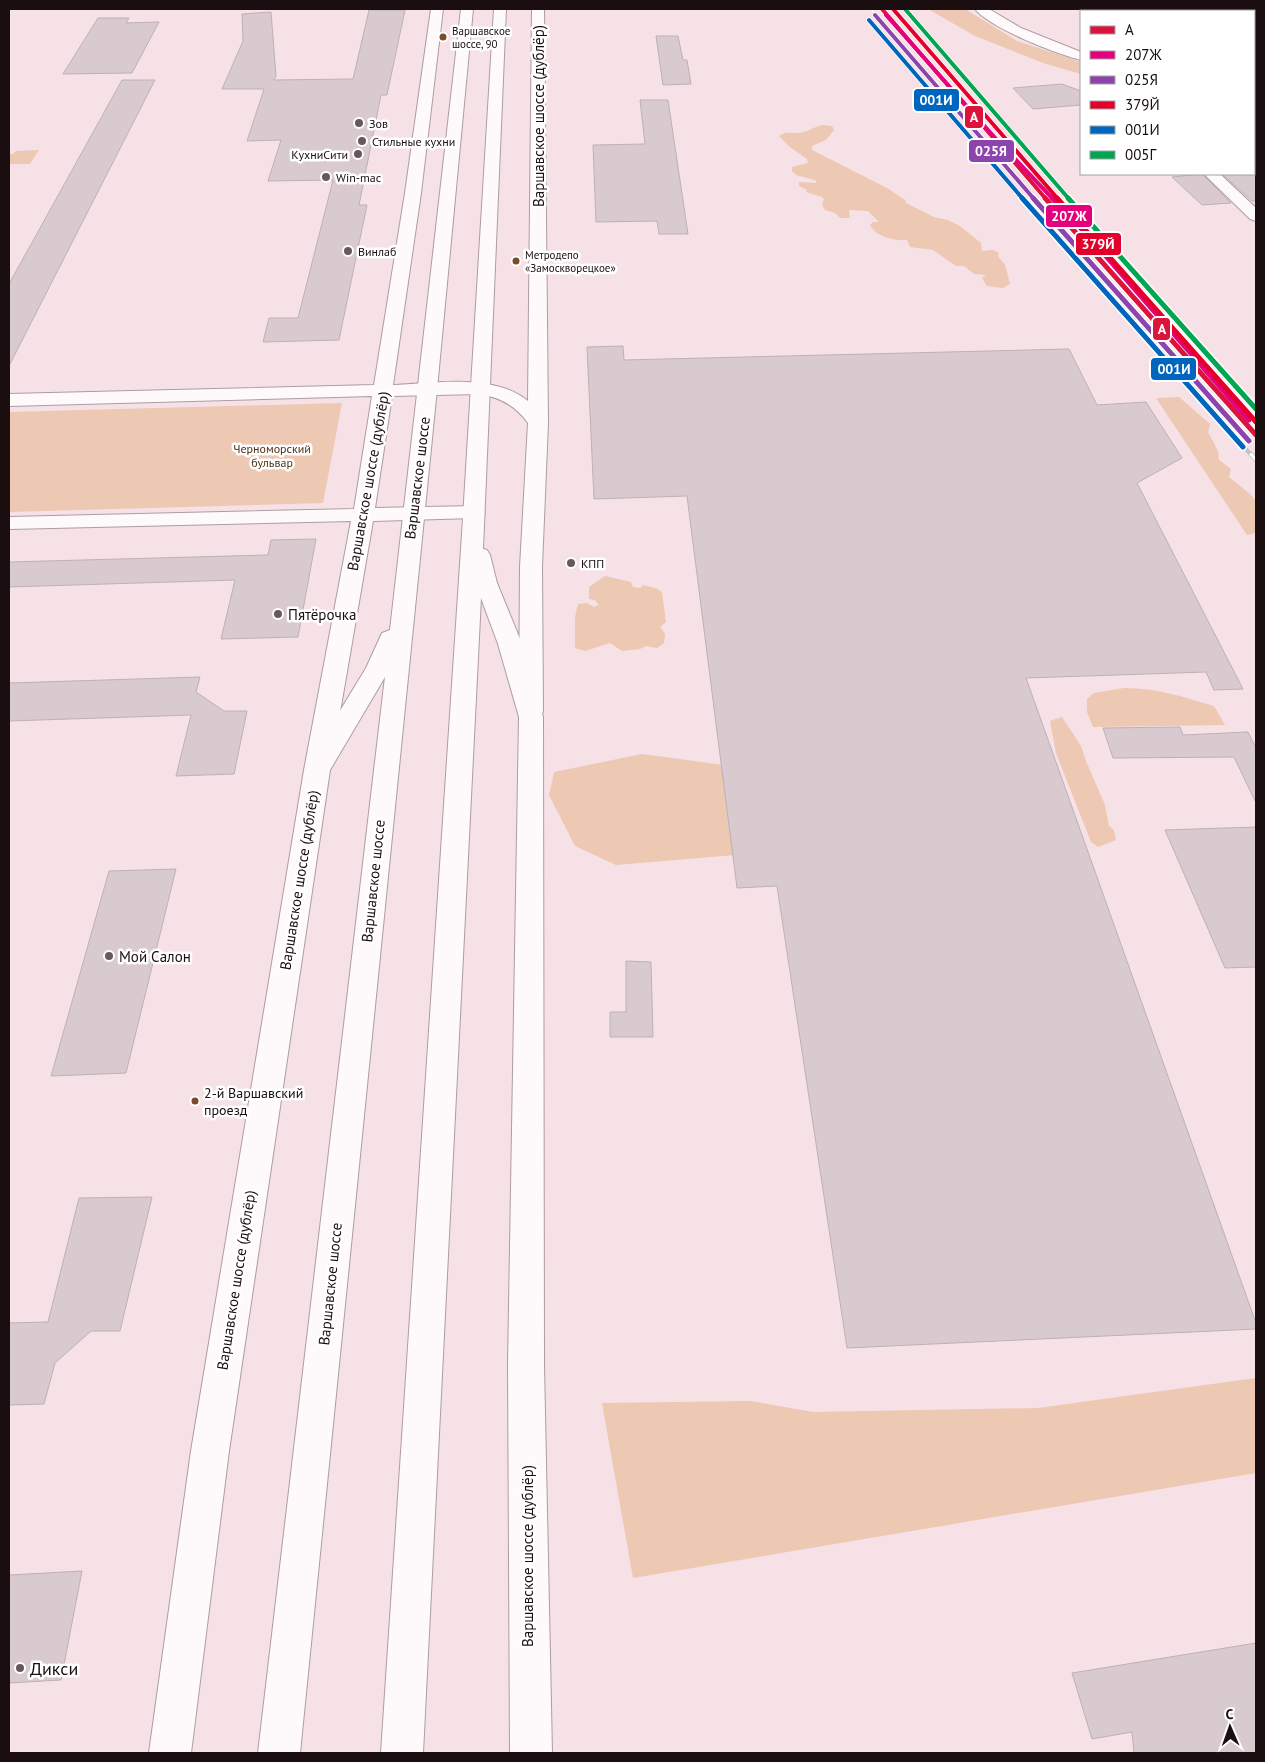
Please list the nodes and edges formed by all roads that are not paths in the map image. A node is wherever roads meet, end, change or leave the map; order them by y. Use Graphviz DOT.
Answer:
graph roads {
  1 [pos="437,9"];
  2 [pos="467,9"];
  3 [pos="500,9"];
  4 [pos="538,9"];
  5 [pos="981,9"];
  6 [pos="1080,56"];
  7 [pos="1212,175"];
  8 [pos="1256,216"];
  9 [pos="479,388"];
  10 [pos="428,389"];
  11 [pos="383,390"];
  12 [pos="9,400"];
  13 [pos="538,423"];
  14 [pos="413,514"];
  15 [pos="363,515"];
  16 [pos="9,523"];
  17 [pos="474,523"];
  18 [pos="403,607"];
  19 [pos="530,717"];
  20 [pos="316,770"];
  21 [pos="170,1753"];
  22 [pos="279,1753"];
  23 [pos="402,1753"];
  24 [pos="530,1753"];
  1 -- 11 [label="main road, Варшавское шоссе (дублёр)"];
  2 -- 10 [label="main road, Варшавское шоссе"];
  3 -- 9 [label="main road"];
  4 -- 13 [label="main road, Варшавское шоссе (дублёр)"];
  5 -- 6 [label="main road"];
  7 -- 8 [label="main road"];
  9 -- 10 [label="main road"];
  9 -- 13 [label="main road"];
  9 -- 17 [label="main road"];
  10 -- 11 [label="main road"];
  10 -- 14 [label="main road, Варшавское шоссе"];
  11 -- 12 [label="main road"];
  11 -- 15 [label="main road, Варшавское шоссе (дублёр)"];
  13 -- 19 [label="main road, Варшавское шоссе (дублёр)"];
  14 -- 15 [label="main road"];
  14 -- 17 [label="main road"];
  14 -- 18 [label="main road, Варшавское шоссе"];
  15 -- 16 [label="main road"];
  15 -- 20 [label="main road, Варшавское шоссе (дублёр)"];
  17 -- 19 [label="main road"];
  17 -- 23 [label="main road"];
  18 -- 20 [label="main road"];
  18 -- 22 [label="main road, Варшавское шоссе"];
  19 -- 24 [label="main road, Варшавское шоссе (дублёр)"];
  20 -- 21 [label="main road, Варшавское шоссе (дублёр)"];
}
